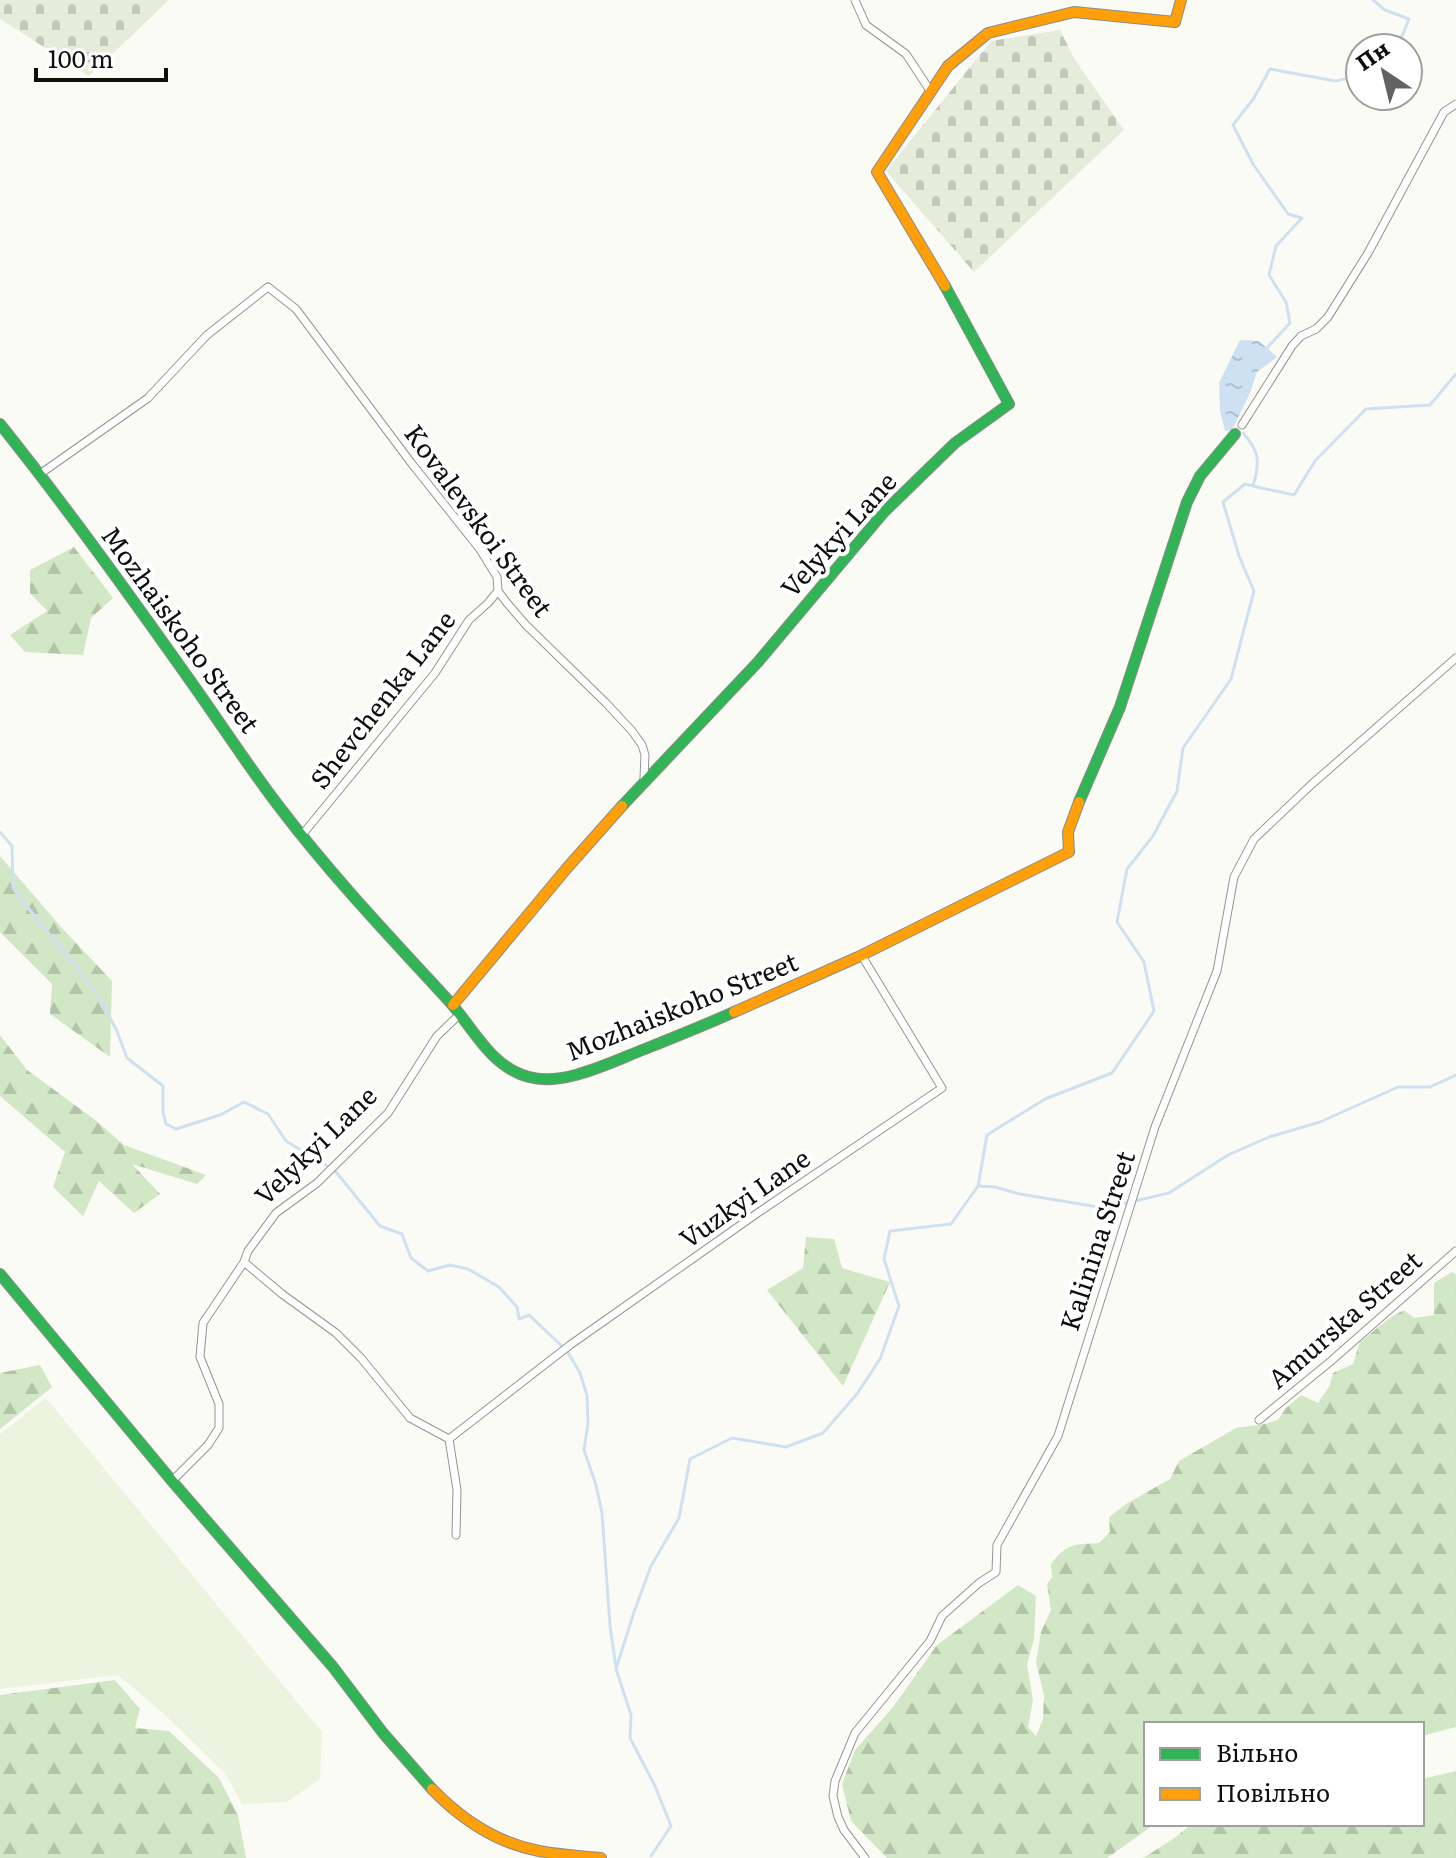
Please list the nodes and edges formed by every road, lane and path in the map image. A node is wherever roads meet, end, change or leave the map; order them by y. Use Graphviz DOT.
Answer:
graph roads {
  1 [pos="855,0"];
  2 [pos="1181,0"];
  3 [pos="931,92"];
  4 [pos="1456,104"];
  5 [pos="0,424"];
  6 [pos="1238,430"];
  7 [pos="40,474"];
  8 [pos="498,591"];
  9 [pos="1456,658"];
  10 [pos="644,780"];
  11 [pos="302,835"];
  12 [pos="862,956"];
  13 [pos="453,1005"];
  14 [pos="459,1015"];
  15 [pos="1456,1251"];
  16 [pos="244,1262"];
  17 [pos="0,1274"];
  18 [pos="1259,1420"];
  19 [pos="449,1439"];
  20 [pos="172,1481"];
  21 [pos="456,1535"];
  22 [pos="601,1858"];
  23 [pos="865,1858"];
  1 -- 3 [label="street"];
  2 -- 3 [label="street, Velykyi Lane"];
  3 -- 10 [label="street, Velykyi Lane"];
  4 -- 6 [label="street, Mozhaiskoho Street"];
  5 -- 7 [label="street, Mozhaiskoho Street"];
  6 -- 12 [label="street, Mozhaiskoho Street"];
  7 -- 8 [label="street, Kovalevskoi Street"];
  7 -- 11 [label="street, Mozhaiskoho Street"];
  8 -- 10 [label="street, Kovalevskoi Street"];
  8 -- 11 [label="street, Shevchenka Lane"];
  9 -- 23 [label="street, Kalinina Street"];
  10 -- 13 [label="street, Velykyi Lane"];
  11 -- 13 [label="street, Mozhaiskoho Street"];
  12 -- 14 [label="street, Mozhaiskoho Street"];
  12 -- 19 [label="street, Vuzkyi Lane"];
  13 -- 14 [label="street, Mozhaiskoho Street"];
  14 -- 16 [label="street, Velykyi Lane"];
  15 -- 18 [label="street, Amurska Street"];
  16 -- 19 [label="street"];
  16 -- 20 [label="street, Velykyi Lane"];
  17 -- 20 [label="street"];
  19 -- 21 [label="street"];
  20 -- 22 [label="street"];
}
